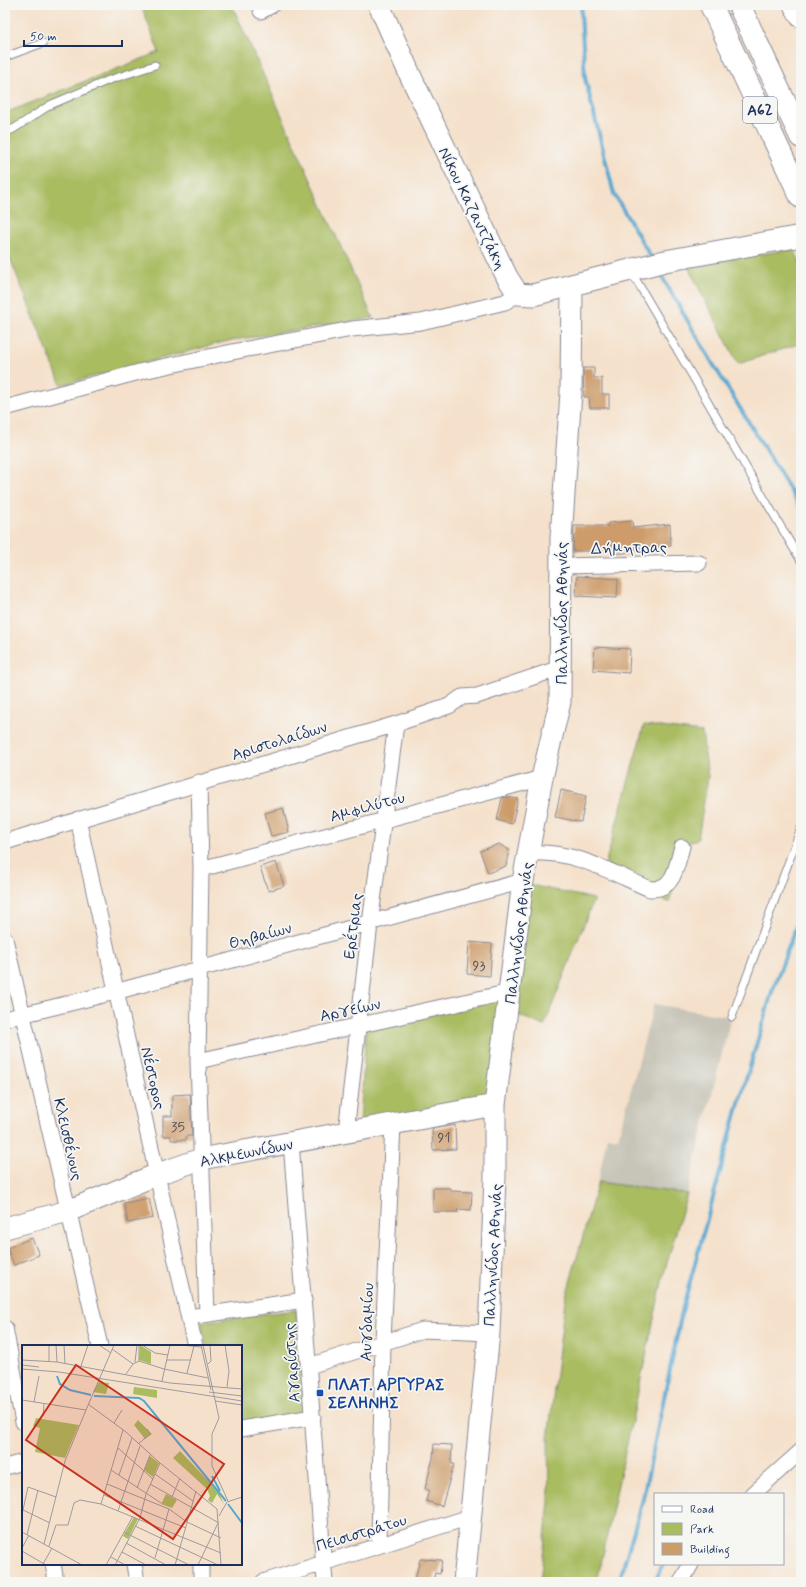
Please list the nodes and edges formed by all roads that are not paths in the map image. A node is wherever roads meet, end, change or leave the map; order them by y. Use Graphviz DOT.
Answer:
graph roads {
  1 [pos="379,5"];
  2 [pos="739,5"];
  3 [pos="794,5"];
  4 [pos="713,11"];
  5 [pos="801,17"];
  6 [pos="43,43"];
  7 [pos="5,58"];
  8 [pos="156,65"];
  9 [pos="5,133"];
  10 [pos="801,137"];
  11 [pos="801,196"];
  12 [pos="793,237"];
  13 [pos="635,268"];
  14 [pos="572,285"];
  15 [pos="518,294"];
  16 [pos="5,408"];
  17 [pos="801,561"];
  18 [pos="698,563"];
  19 [pos="561,566"];
  20 [pos="560,668"];
  21 [pos="396,724"];
  22 [pos="542,778"];
  23 [pos="199,782"];
  24 [pos="78,819"];
  25 [pos="383,820"];
  26 [pos="801,828"];
  27 [pos="5,842"];
  28 [pos="682,847"];
  29 [pos="528,854"];
  30 [pos="201,869"];
  31 [pos="523,881"];
  32 [pos="370,924"];
  33 [pos="5,939"];
  34 [pos="198,970"];
  35 [pos="115,992"];
  36 [pos="510,992"];
  37 [pos="23,1015"];
  38 [pos="732,1017"];
  39 [pos="5,1019"];
  40 [pos="358,1026"];
  41 [pos="198,1061"];
  42 [pos="495,1105"];
  43 [pos="393,1125"];
  44 [pos="346,1132"];
  45 [pos="291,1142"];
  46 [pos="201,1159"];
  47 [pos="158,1174"];
  48 [pos="68,1211"];
  49 [pos="5,1228"];
  50 [pos="304,1300"];
  51 [pos="206,1314"];
  52 [pos="189,1317"];
  53 [pos="5,1328"];
  54 [pos="489,1333"];
  55 [pos="383,1341"];
  56 [pos="100,1345"];
  57 [pos="195,1345"];
  58 [pos="309,1366"];
  59 [pos="22,1417"];
  60 [pos="313,1417"];
  61 [pos="242,1429"];
  62 [pos="801,1451"];
  63 [pos="22,1462"];
  64 [pos="5,1468"];
  65 [pos="754,1493"];
  66 [pos="470,1517"];
  67 [pos="379,1544"];
  68 [pos="324,1562"];
  69 [pos="53,1565"];
  70 [pos="134,1565"];
  71 [pos="201,1565"];
  72 [pos="690,1565"];
  73 [pos="56,1582"];
  74 [pos="137,1582"];
  75 [pos="201,1582"];
  76 [pos="263,1582"];
  77 [pos="325,1582"];
  78 [pos="464,1582"];
  79 [pos="681,1582"];
  1 -- 15 [label="street, Νίκου Καζαντζάκη"];
  2 -- 10 [label="highway, Α62"];
  3 -- 5 [label="street"];
  4 -- 11 [label="highway, Α62"];
  6 -- 7 [label="lane"];
  8 -- 9 [label="lane"];
  12 -- 13 [label="street"];
  13 -- 14 [label="street"];
  13 -- 17 [label="lane"];
  14 -- 15 [label="street"];
  14 -- 19 [label="street, Παλληνίδος Αθηνάς"];
  15 -- 16 [label="street"];
  18 -- 19 [label="street, Δήμητρας"];
  19 -- 20 [label="street, Παλληνίδος Αθηνάς"];
  20 -- 21 [label="street, Αριστολαίδων"];
  20 -- 22 [label="street, Παλληνίδος Αθηνάς"];
  21 -- 23 [label="street, Αριστολαίδων"];
  21 -- 25 [label="street, Ερέτριας"];
  22 -- 25 [label="street, Αμφιλύτου"];
  22 -- 29 [label="street, Παλληνίδος Αθηνάς"];
  23 -- 24 [label="street, Αριστολαίδων"];
  23 -- 30 [label="street"];
  24 -- 27 [label="street, Αριστολαίδων"];
  24 -- 35 [label="street, Νέστορος"];
  25 -- 30 [label="street, Αμφιλύτου"];
  25 -- 32 [label="street, Ερέτριας"];
  26 -- 38 [label="lane"];
  28 -- 29 [label="street"];
  29 -- 31 [label="street, Παλληνίδος Αθηνάς"];
  30 -- 34 [label="street"];
  31 -- 32 [label="street, Θηβαίων"];
  31 -- 36 [label="street, Παλληνίδος Αθηνάς"];
  32 -- 34 [label="street, Θηβαίων"];
  32 -- 40 [label="street, Ερέτριας"];
  33 -- 37 [label="street, Κλεισθένους"];
  34 -- 35 [label="street, Θηβαίων"];
  34 -- 41 [label="street"];
  35 -- 37 [label="street, Θηβαίων"];
  35 -- 47 [label="street, Νέστορος"];
  36 -- 40 [label="street, Αργείων"];
  36 -- 42 [label="street, Παλληνίδος Αθηνάς"];
  37 -- 39 [label="street, Θηβαίων"];
  37 -- 48 [label="street, Κλεισθένους"];
  40 -- 41 [label="street, Αργείων"];
  40 -- 44 [label="street, Ερέτριας"];
  41 -- 46 [label="street"];
  42 -- 43 [label="street, Αλκμεωνίδων"];
  42 -- 54 [label="street, Παλληνίδος Αθηνάς"];
  43 -- 44 [label="street, Αλκμεωνίδων"];
  43 -- 55 [label="street, Αυγδαμίου"];
  44 -- 45 [label="street, Αλκμεωνίδων"];
  45 -- 46 [label="street, Αλκμεωνίδων"];
  45 -- 50 [label="street, Αγαρίστης"];
  46 -- 47 [label="street, Αλκμεωνίδων"];
  46 -- 51 [label="street"];
  47 -- 48 [label="street, Αλκμεωνίδων"];
  47 -- 52 [label="street, Νέστορος"];
  48 -- 49 [label="street, Αλκμεωνίδων"];
  48 -- 56 [label="street, Κλεισθένους"];
  50 -- 51 [label="street"];
  50 -- 58 [label="street, Αγαρίστης"];
  51 -- 52 [label="street"];
  52 -- 57 [label="street, Νέστορος"];
  53 -- 59 [label="street"];
  54 -- 55 [label="street"];
  54 -- 66 [label="street, Παλληνίδος Αθηνάς"];
  55 -- 58 [label="street"];
  55 -- 67 [label="street, Αυγδαμίου"];
  58 -- 60 [label="street, Αγαρίστης"];
  60 -- 61 [label="street"];
  60 -- 68 [label="street, Αγαρίστης"];
  62 -- 65 [label="street"];
  63 -- 64 [label="street"];
  66 -- 67 [label="street, Πεισιστράτου"];
  66 -- 78 [label="street, Παλληνίδος Αθηνάς"];
  67 -- 68 [label="street, Πεισιστράτου"];
  68 -- 76 [label="street, Πεισιστράτου"];
  68 -- 77 [label="street, Αγαρίστης"];
  69 -- 73 [label="street"];
  70 -- 74 [label="street"];
  71 -- 75 [label="street"];
  72 -- 79 [label="street"];
}
